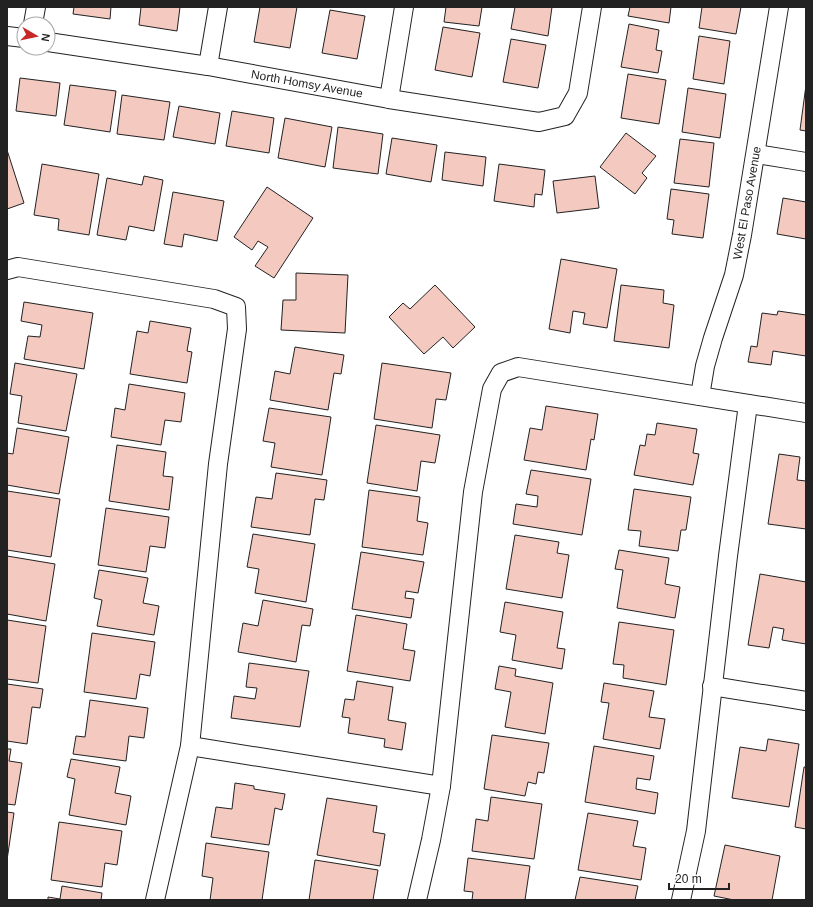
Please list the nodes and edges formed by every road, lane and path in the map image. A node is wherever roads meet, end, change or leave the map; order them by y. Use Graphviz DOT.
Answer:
graph roads {
  1 [pos="218,7"];
  2 [pos="404,7"];
  3 [pos="592,7"];
  4 [pos="779,7"];
  5 [pos="56,43"];
  6 [pos="208,66"];
  7 [pos="389,99"];
  8 [pos="756,154"];
  9 [pos="806,162"];
  10 [pos="7,270"];
  11 [pos="700,396"];
  12 [pos="748,404"];
  13 [pos="806,412"];
  14 [pos="712,686"];
  15 [pos="806,701"];
  16 [pos="190,746"];
  17 [pos="441,786"];
  18 [pos="155,900"];
  19 [pos="417,900"];
  20 [pos="682,900"];
  1 -- 6 [label="street"];
  2 -- 7 [label="street"];
  3 -- 7 [label="street, North Homsy Avenue"];
  4 -- 8 [label="street, West El Paso Avenue"];
  5 -- 6 [label="street, North Homsy Avenue"];
  6 -- 7 [label="street, North Homsy Avenue"];
  8 -- 9 [label="street"];
  8 -- 11 [label="street, West El Paso Avenue"];
  10 -- 16 [label="street"];
  11 -- 12 [label="street"];
  11 -- 17 [label="street"];
  12 -- 13 [label="street"];
  12 -- 14 [label="street"];
  14 -- 15 [label="street"];
  14 -- 20 [label="street"];
  16 -- 17 [label="street"];
  16 -- 18 [label="street"];
  17 -- 19 [label="street"];
}
